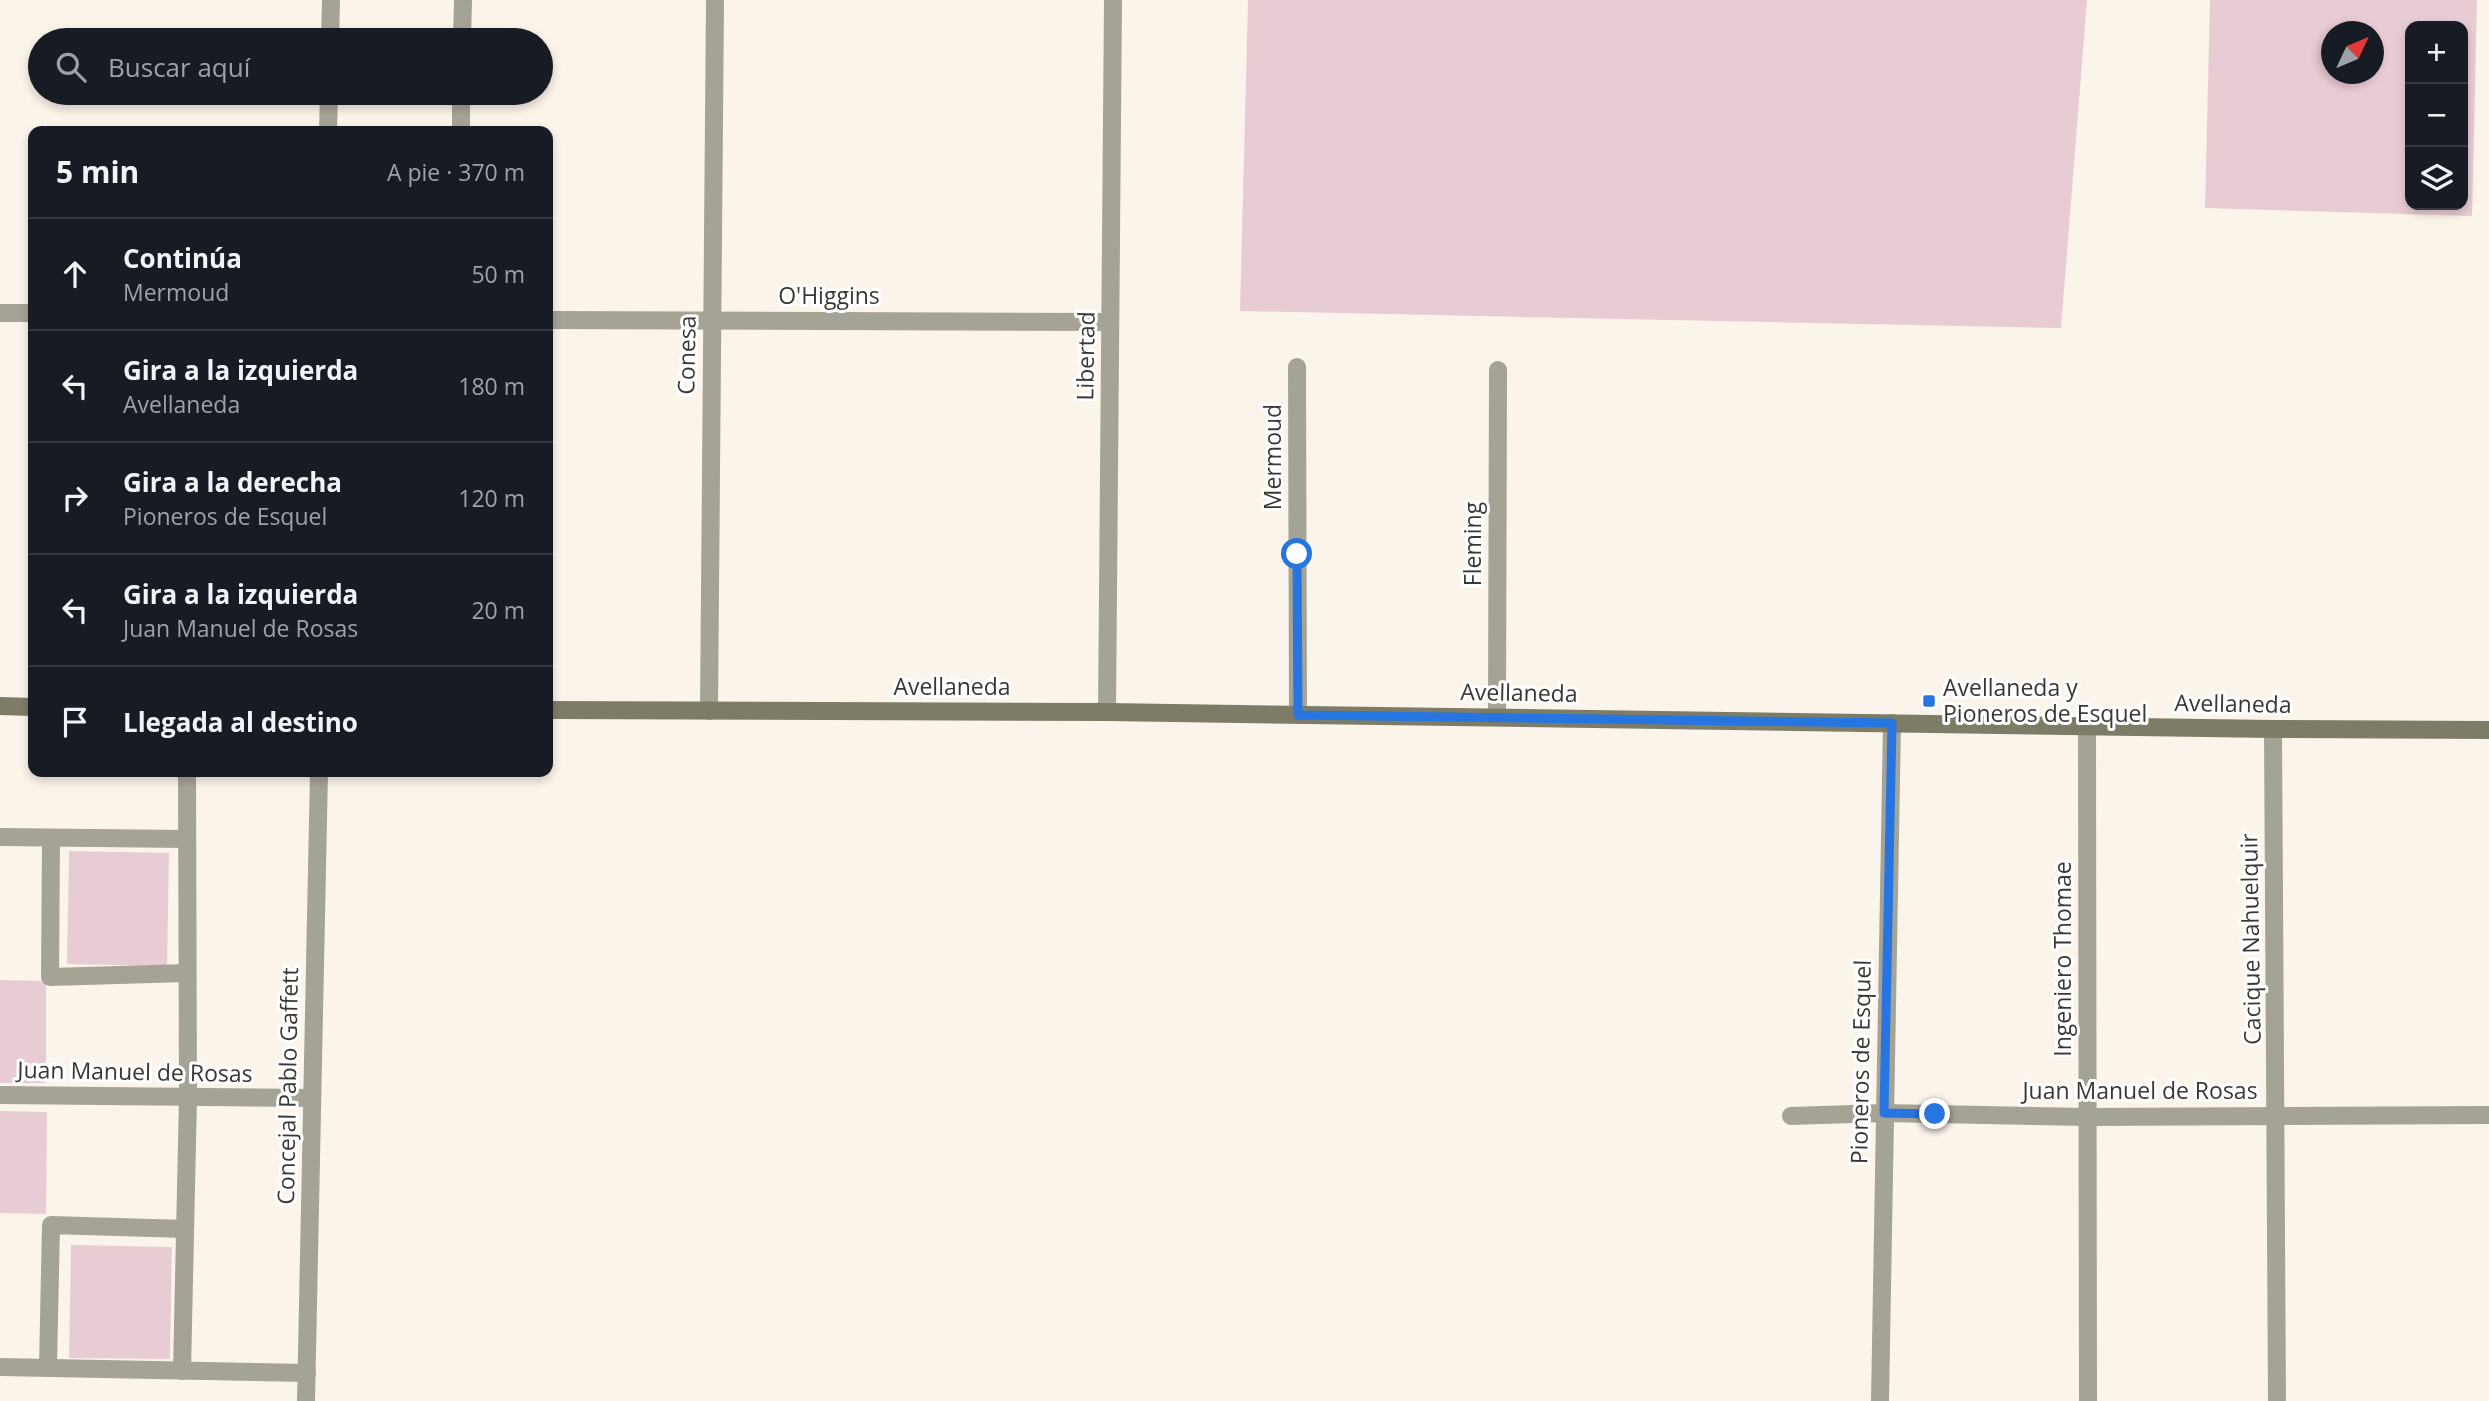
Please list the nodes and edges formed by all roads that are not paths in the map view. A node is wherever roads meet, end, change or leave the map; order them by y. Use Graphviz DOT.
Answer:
graph roads {
  1 [pos="331,0"];
  2 [pos="463,0"];
  3 [pos="715,0"];
  4 [pos="1114,0"];
  5 [pos="330,28"];
  6 [pos="462,28"];
  7 [pos="329,105"];
  8 [pos="461,105"];
  9 [pos="328,126"];
  10 [pos="461,126"];
  11 [pos="0,313"];
  12 [pos="28,313"];
  13 [pos="553,320"];
  14 [pos="712,320"];
  15 [pos="1111,322"];
  16 [pos="1297,367"];
  17 [pos="1498,370"];
  18 [pos="0,706"];
  19 [pos="28,706"];
  20 [pos="553,710"];
  21 [pos="709,711"];
  22 [pos="1107,712"];
  23 [pos="1298,715"];
  24 [pos="1497,718"];
  25 [pos="1892,723"];
  26 [pos="2087,726"];
  27 [pos="2273,729"];
  28 [pos="2489,730"];
  29 [pos="187,777"];
  30 [pos="319,777"];
  31 [pos="0,837"];
  32 [pos="51,838"];
  33 [pos="187,839"];
  34 [pos="187,974"];
  35 [pos="0,1095"];
  36 [pos="188,1097"];
  37 [pos="312,1098"];
  38 [pos="1884,1113"];
  39 [pos="1791,1115"];
  40 [pos="2277,1115"];
  41 [pos="2489,1115"];
  42 [pos="2088,1117"];
  43 [pos="185,1229"];
  44 [pos="0,1367"];
  45 [pos="48,1367"];
  46 [pos="182,1371"];
  47 [pos="307,1373"];
  48 [pos="306,1401"];
  49 [pos="1880,1401"];
  50 [pos="2088,1401"];
  51 [pos="2277,1401"];
  1 -- 5 [label="street"];
  2 -- 6 [label="street"];
  3 -- 14 [label="street, Conesa"];
  4 -- 15 [label="street, Libertad"];
  7 -- 9 [label="street"];
  8 -- 10 [label="street"];
  11 -- 12 [label="street"];
  13 -- 14 [label="street, O'Higgins"];
  14 -- 15 [label="street, O'Higgins"];
  14 -- 21 [label="street, Conesa"];
  15 -- 22 [label="street, Libertad"];
  16 -- 23 [label="street, Mermoud"];
  17 -- 24 [label="street, Fleming"];
  18 -- 19 [label="street"];
  20 -- 21 [label="street, Avellaneda"];
  21 -- 22 [label="street, Avellaneda"];
  22 -- 23 [label="street, Avellaneda"];
  23 -- 24 [label="street, Avellaneda"];
  24 -- 25 [label="street, Avellaneda"];
  25 -- 26 [label="street, Avellaneda"];
  25 -- 38 [label="street, Pioneros de Esquel"];
  26 -- 27 [label="street, Avellaneda"];
  26 -- 42 [label="street, Ingeniero Thomae"];
  27 -- 28 [label="street, Avellaneda"];
  27 -- 40 [label="street, Cacique Nahuelquir"];
  29 -- 33 [label="street"];
  30 -- 37 [label="street, Concejal Pablo Gaffett"];
  31 -- 32 [label="street"];
  32 -- 33 [label="street"];
  32 -- 34 [label="street"];
  33 -- 34 [label="street"];
  34 -- 36 [label="street"];
  35 -- 36 [label="street, Juan Manuel de Rosas"];
  36 -- 37 [label="street, Juan Manuel de Rosas"];
  36 -- 43 [label="street"];
  37 -- 47 [label="street, Concejal Pablo Gaffett"];
  38 -- 39 [label="street, Juan Manuel de Rosas"];
  38 -- 42 [label="street, Juan Manuel de Rosas"];
  38 -- 49 [label="street, Pioneros de Esquel"];
  40 -- 41 [label="street, Juan Manuel de Rosas"];
  40 -- 42 [label="street, Juan Manuel de Rosas"];
  40 -- 51 [label="street, Cacique Nahuelquir"];
  42 -- 50 [label="street, Ingeniero Thomae"];
  43 -- 45 [label="street"];
  43 -- 46 [label="street"];
  44 -- 45 [label="street"];
  45 -- 46 [label="street"];
  46 -- 47 [label="street"];
  47 -- 48 [label="street, Concejal Pablo Gaffett"];
}
